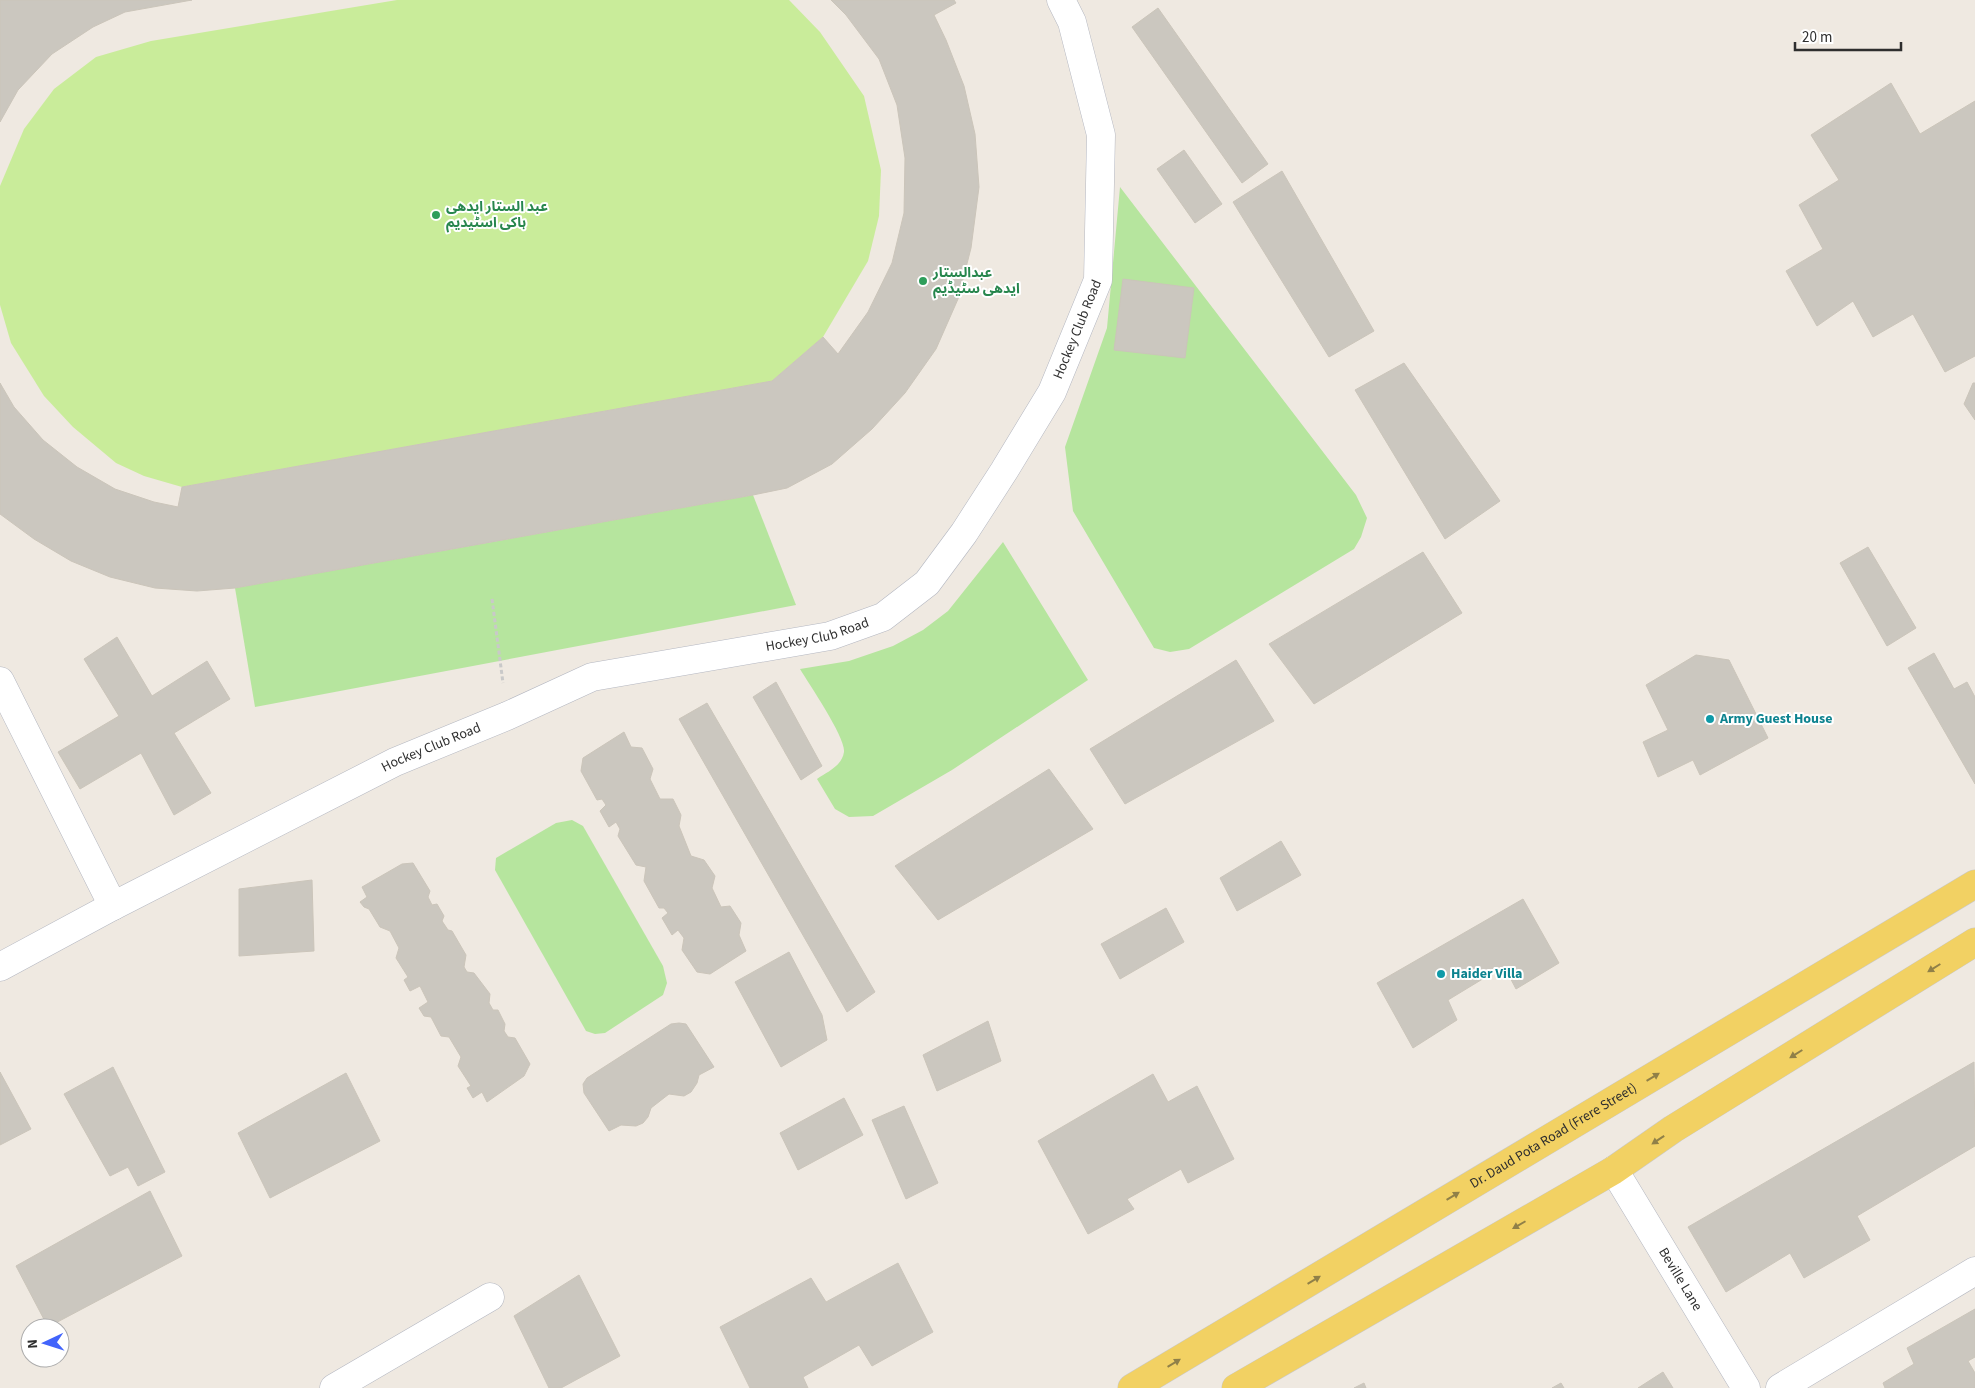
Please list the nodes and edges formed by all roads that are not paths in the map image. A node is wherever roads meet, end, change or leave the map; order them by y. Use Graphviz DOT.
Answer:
graph roads {
  1 [pos="1061,0"];
  2 [pos="0,681"];
  3 [pos="1975,884"];
  4 [pos="113,906"];
  5 [pos="1975,942"];
  6 [pos="0,967"];
  7 [pos="1614,1170"];
  8 [pos="1975,1271"];
  9 [pos="490,1297"];
  10 [pos="334,1388"];
  11 [pos="1132,1388"];
  12 [pos="1236,1388"];
  13 [pos="1746,1388"];
  14 [pos="1780,1388"];
  1 -- 4 [label="street, Hockey Club Road"];
  2 -- 4 [label="street"];
  11 -- 3 [label="main road, Dr. Daud Pota Road (Frere Street), one-way"];
  4 -- 6 [label="street, Hockey Club Road"];
  5 -- 7 [label="main road, one-way"];
  7 -- 12 [label="main road, one-way"];
  7 -- 13 [label="street, Beville Lane"];
  8 -- 14 [label="street"];
  9 -- 10 [label="street"];
}
